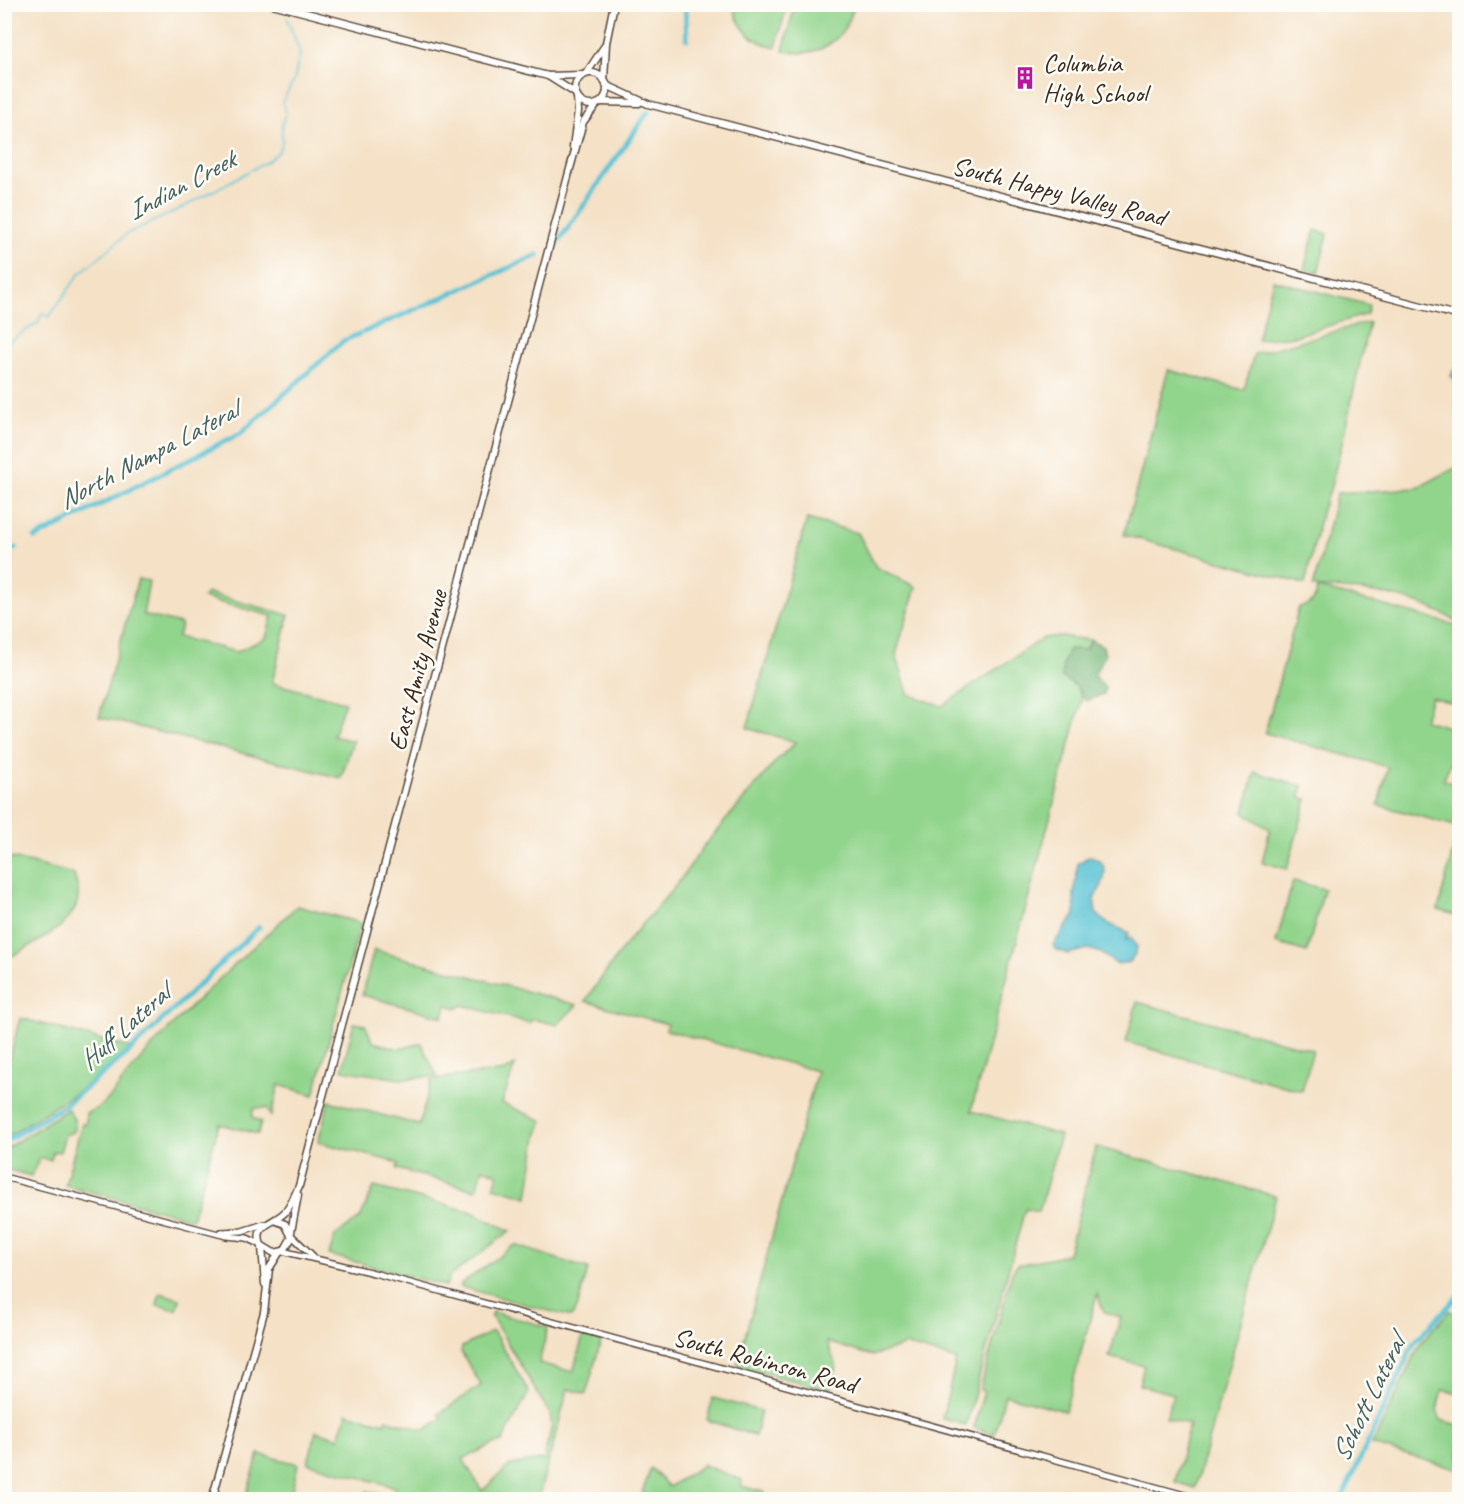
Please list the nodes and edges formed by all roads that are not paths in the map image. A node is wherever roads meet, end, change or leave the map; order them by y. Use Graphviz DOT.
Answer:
graph roads {
  1 [pos="272,4"];
  2 [pos="614,4"];
  3 [pos="606,44"];
  4 [pos="585,74"];
  5 [pos="548,76"];
  6 [pos="605,82"];
  7 [pos="576,95"];
  8 [pos="599,103"];
  9 [pos="648,104"];
  10 [pos="571,165"];
  11 [pos="1460,316"];
  12 [pos="4,1177"];
  13 [pos="299,1185"];
  14 [pos="274,1220"];
  15 [pos="264,1224"];
  16 [pos="216,1232"];
  17 [pos="291,1234"];
  18 [pos="261,1245"];
  19 [pos="281,1252"];
  20 [pos="317,1258"];
  21 [pos="267,1297"];
  22 [pos="212,1500"];
  23 [pos="1203,1500"];
  1 -- 5 [label="main road"];
  2 -- 3 [label="main road"];
  3 -- 4 [label="main road"];
  3 -- 6 [label="main road"];
  4 -- 5 [label="main road"];
  4 -- 6 [label="main road"];
  4 -- 7 [label="main road"];
  5 -- 7 [label="main road"];
  6 -- 8 [label="main road"];
  6 -- 9 [label="main road, South Happy Valley Road"];
  7 -- 8 [label="main road"];
  7 -- 10 [label="main road, East Amity Avenue"];
  8 -- 9 [label="main road, South Happy Valley Road"];
  8 -- 10 [label="main road, East Amity Avenue"];
  9 -- 11 [label="main road, South Happy Valley Road"];
  10 -- 13 [label="main road, East Amity Avenue"];
  12 -- 16 [label="street"];
  13 -- 14 [label="main road, East Amity Avenue"];
  13 -- 17 [label="main road, East Amity Avenue"];
  14 -- 15 [label="main road"];
  14 -- 17 [label="main road"];
  15 -- 16 [label="street"];
  15 -- 18 [label="main road"];
  16 -- 18 [label="street"];
  17 -- 19 [label="main road"];
  17 -- 20 [label="street, South Robinson Road"];
  18 -- 19 [label="main road"];
  18 -- 21 [label="main road"];
  19 -- 20 [label="street, South Robinson Road"];
  19 -- 21 [label="main road"];
  20 -- 23 [label="street, South Robinson Road"];
  21 -- 22 [label="main road"];
}
